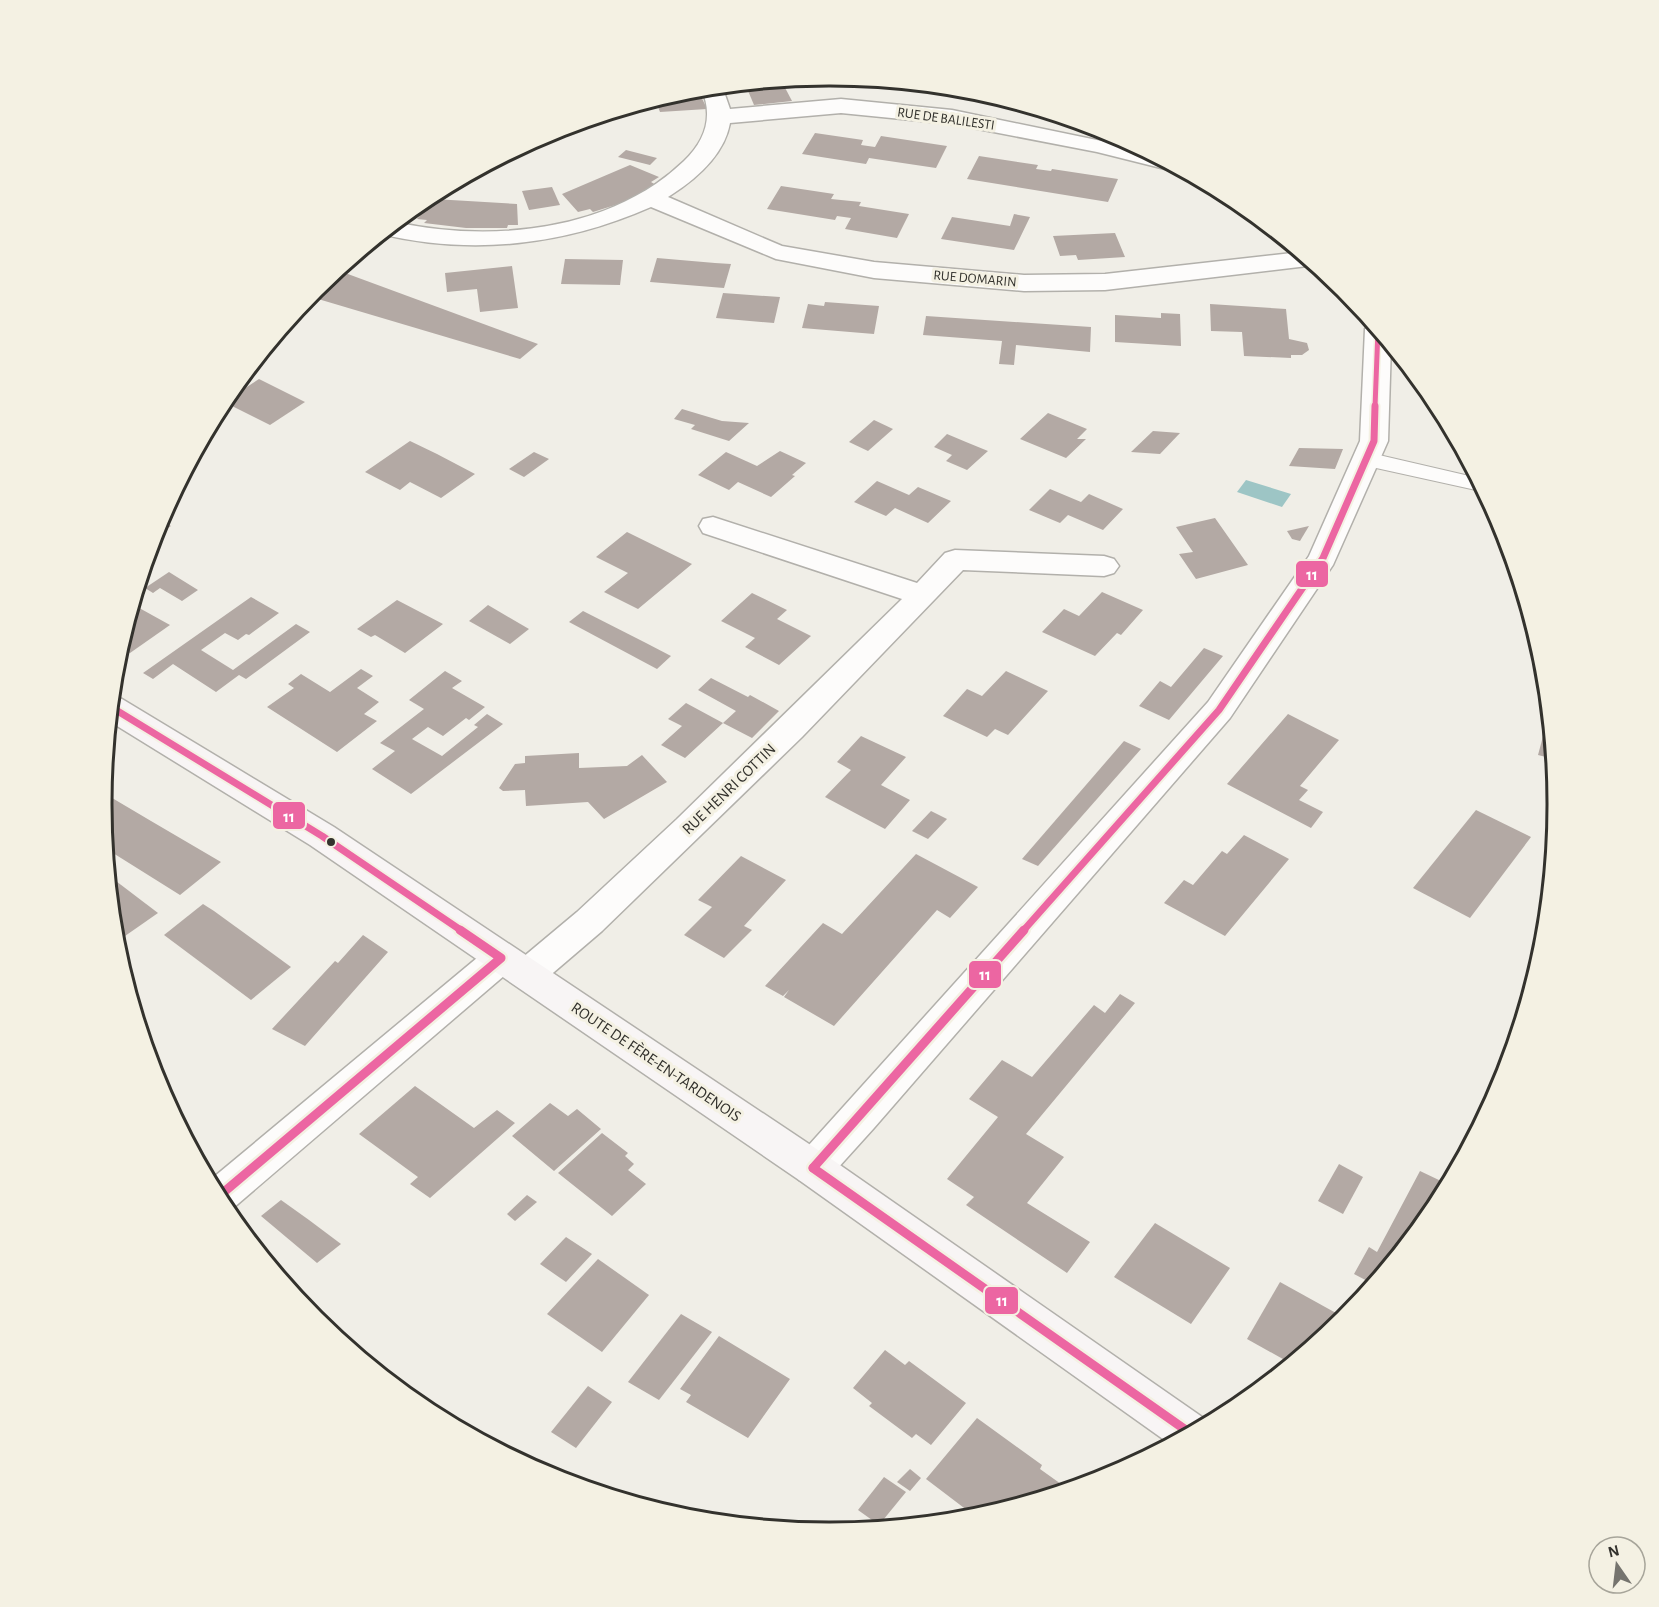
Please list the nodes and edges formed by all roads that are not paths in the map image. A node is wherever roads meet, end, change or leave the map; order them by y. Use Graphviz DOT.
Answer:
graph roads {
  1 [pos="714,95"];
  2 [pos="720,117"];
  3 [pos="1135,155"];
  4 [pos="652,199"];
  5 [pos="397,231"];
  6 [pos="1298,260"];
  7 [pos="1378,340"];
  8 [pos="1366,459"];
  9 [pos="1472,484"];
  10 [pos="712,526"];
  11 [pos="1104,566"];
  12 [pos="923,595"];
  13 [pos="118,711"];
  14 [pos="514,966"];
  15 [pos="813,1168"];
  16 [pos="226,1191"];
  17 [pos="1183,1428"];
  1 -- 2 [label="street"];
  2 -- 3 [label="street, RUE DE BALILESTI"];
  2 -- 4 [label="street"];
  4 -- 5 [label="street"];
  4 -- 6 [label="street, RUE DOMARIN"];
  7 -- 8 [label="street"];
  8 -- 9 [label="lane"];
  8 -- 15 [label="street"];
  10 -- 12 [label="street"];
  11 -- 12 [label="street, RUE HENRI COTTIN"];
  12 -- 14 [label="street, RUE HENRI COTTIN"];
  13 -- 14 [label="main road, ROUTE DE FÈRE-EN-TARDENOIS"];
  14 -- 15 [label="main road, ROUTE DE FÈRE-EN-TARDENOIS"];
  14 -- 16 [label="street, RUE HENRI COTTIN"];
  15 -- 17 [label="main road, ROUTE DE FÈRE-EN-TARDENOIS"];
}
